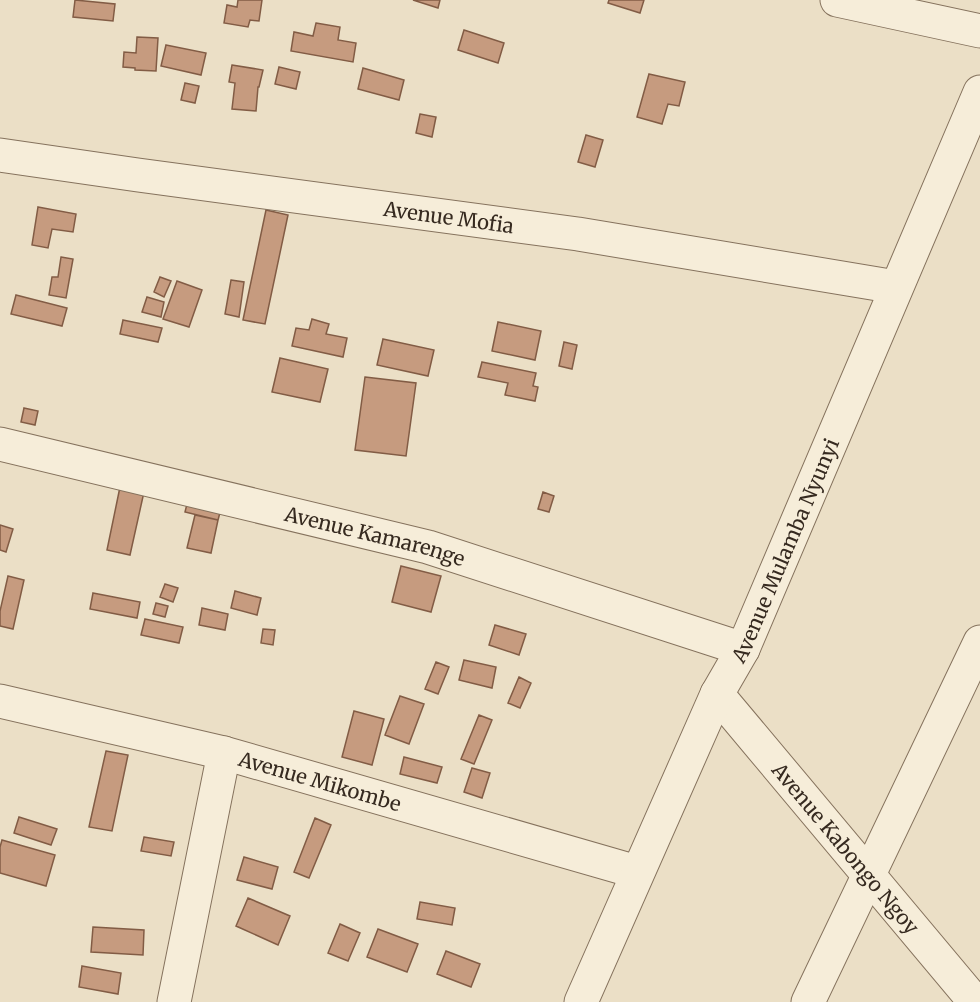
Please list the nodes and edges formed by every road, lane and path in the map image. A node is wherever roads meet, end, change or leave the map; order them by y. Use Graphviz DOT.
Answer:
graph roads {
  1 [pos="837,0"];
  2 [pos="980,31"];
  3 [pos="980,92"];
  4 [pos="0,155"];
  5 [pos="896,287"];
  6 [pos="0,444"];
  7 [pos="980,642"];
  8 [pos="743,649"];
  9 [pos="717,694"];
  10 [pos="0,701"];
  11 [pos="224,753"];
  12 [pos="637,872"];
  13 [pos="868,874"];
  14 [pos="174,1002"];
  15 [pos="580,1002"];
  16 [pos="808,1002"];
  17 [pos="975,1002"];
  1 -- 2 [label="street"];
  3 -- 5 [label="street, Avenue Mulamba Nyunyi"];
  4 -- 5 [label="street, Avenue Mofia"];
  5 -- 8 [label="street, Avenue Mulamba Nyunyi"];
  6 -- 8 [label="street, Avenue Kamarenge"];
  7 -- 13 [label="street"];
  8 -- 9 [label="street, Avenue Mulamba Nyunyi"];
  9 -- 12 [label="street, Avenue Mulamba Nyunyi"];
  9 -- 13 [label="street, Avenue Kabongo Ngoy"];
  10 -- 11 [label="street, Avenue Mikombe"];
  11 -- 12 [label="street, Avenue Mikombe"];
  11 -- 14 [label="street"];
  12 -- 15 [label="street, Avenue Mulamba Nyunyi"];
  13 -- 16 [label="street"];
  13 -- 17 [label="street, Avenue Kabongo Ngoy"];
}
